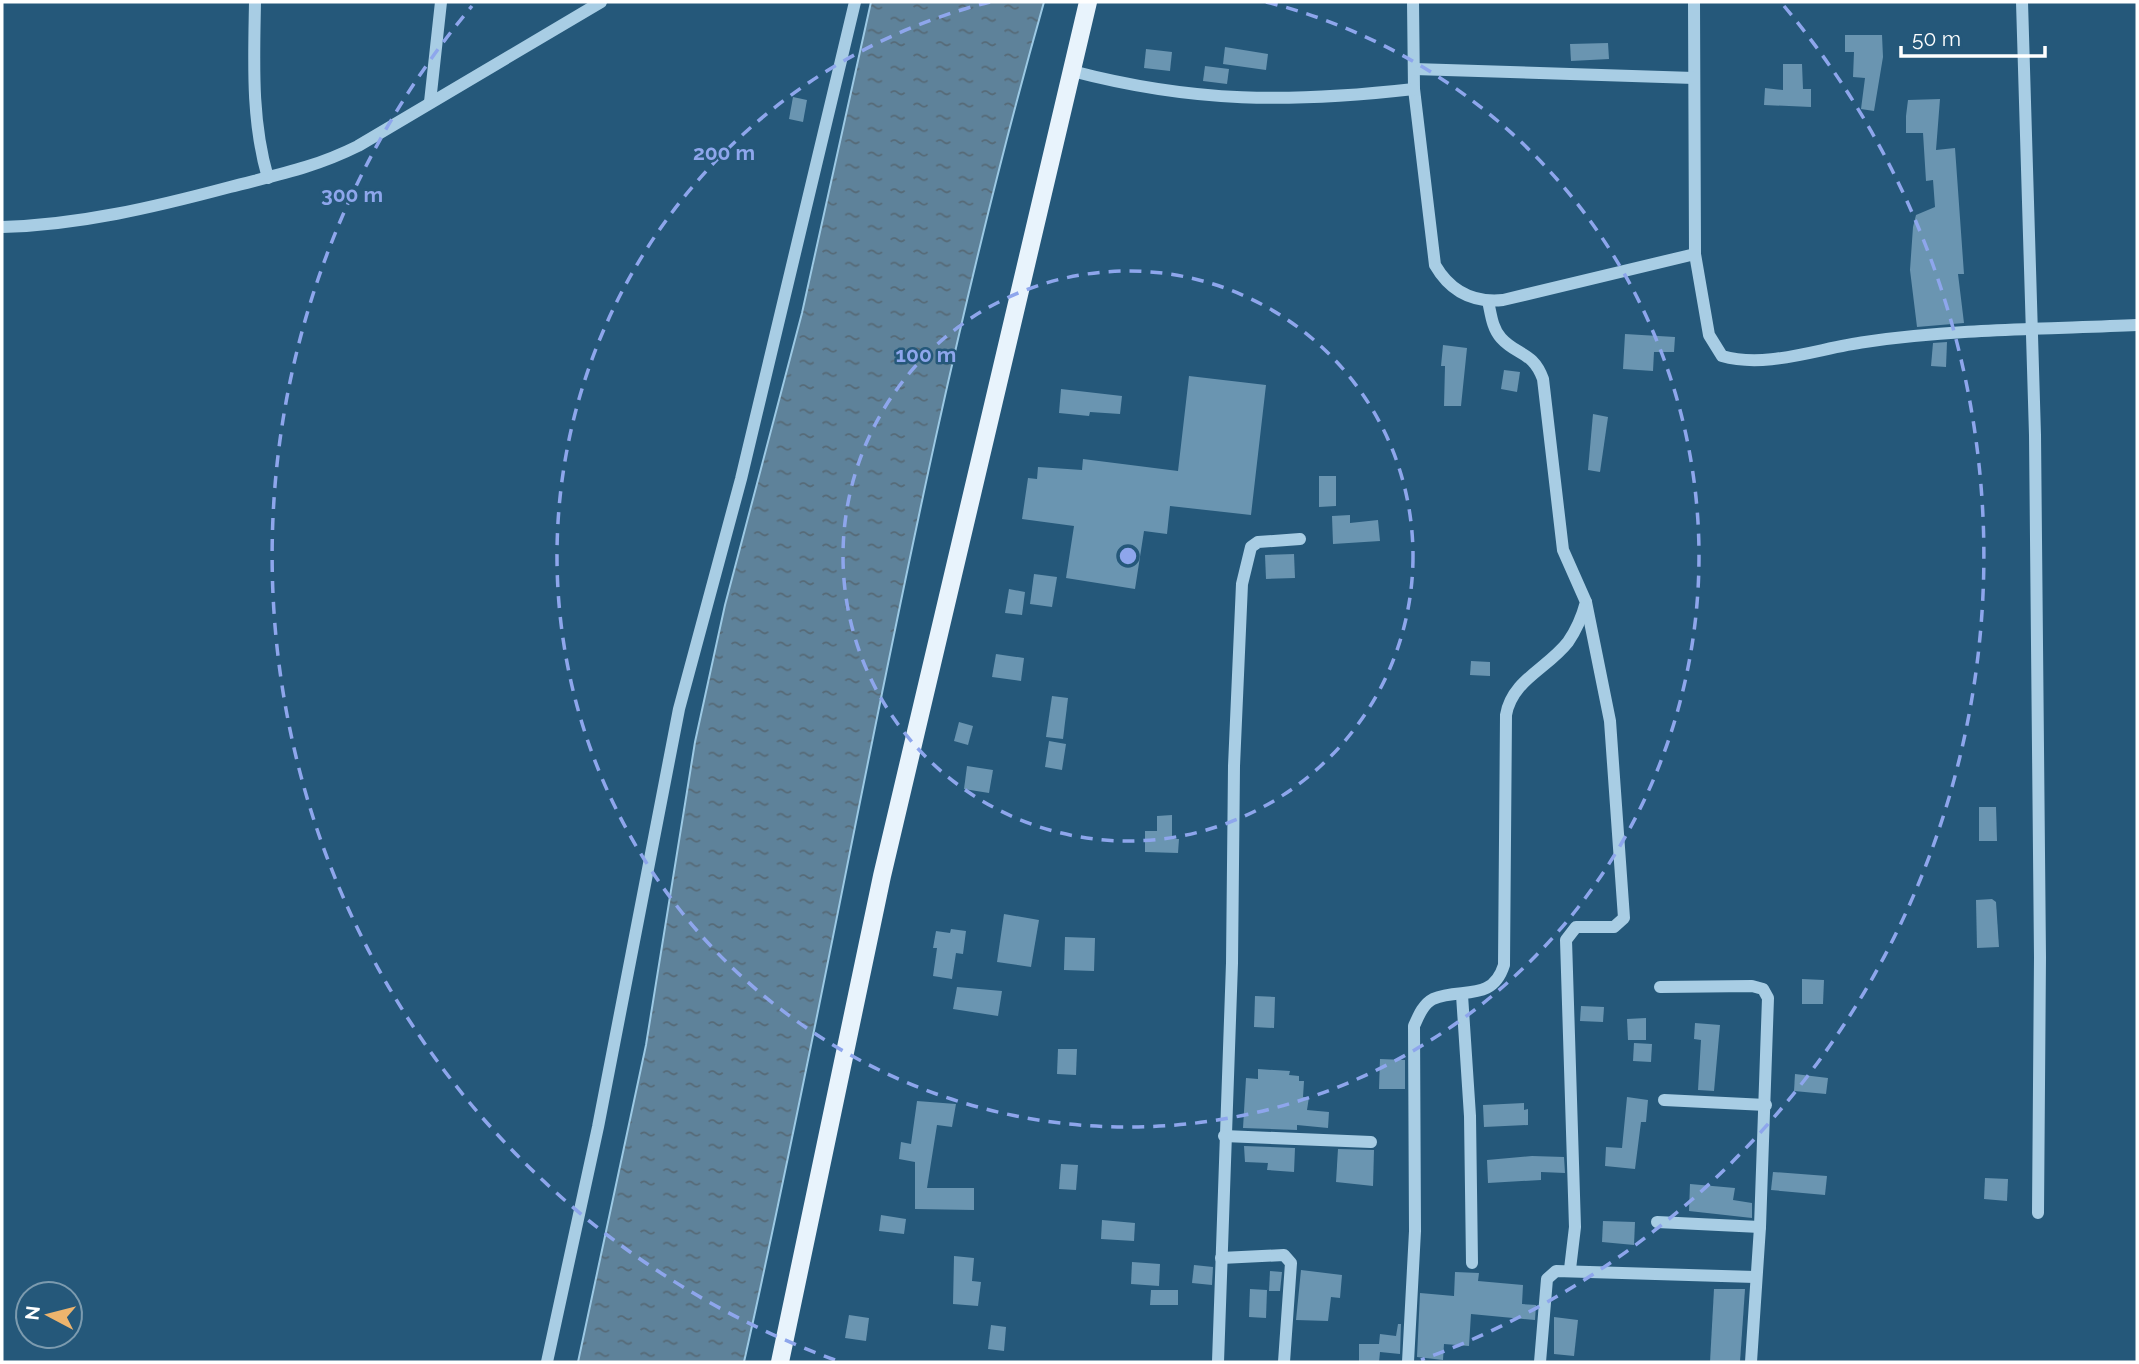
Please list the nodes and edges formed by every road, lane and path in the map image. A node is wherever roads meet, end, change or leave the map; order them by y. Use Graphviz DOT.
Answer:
graph roads {
  1 [pos="255,2"];
  2 [pos="441,2"];
  3 [pos="601,2"];
  4 [pos="855,2"];
  5 [pos="1088,2"];
  6 [pos="1413,2"];
  7 [pos="1695,2"];
  8 [pos="2022,2"];
  9 [pos="1414,69"];
  10 [pos="1072,71"];
  11 [pos="1694,78"];
  12 [pos="1413,89"];
  13 [pos="429,103"];
  14 [pos="268,178"];
  15 [pos="2,227"];
  16 [pos="1695,254"];
  17 [pos="1488,301"];
  18 [pos="2137,326"];
  19 [pos="2030,329"];
  20 [pos="1300,539"];
  21 [pos="1586,602"];
  22 [pos="1660,987"];
  23 [pos="1462,995"];
  24 [pos="1664,1100"];
  25 [pos="1766,1105"];
  26 [pos="1224,1136"];
  27 [pos="1371,1142"];
  28 [pos="2038,1213"];
  29 [pos="1657,1222"];
  30 [pos="1760,1227"];
  31 [pos="1221,1258"];
  32 [pos="1472,1263"];
  33 [pos="1570,1269"];
  34 [pos="1755,1277"];
  35 [pos="548,1362"];
  36 [pos="780,1362"];
  37 [pos="1218,1362"];
  38 [pos="1284,1362"];
  39 [pos="1408,1362"];
  40 [pos="1540,1362"];
  41 [pos="1751,1362"];
  1 -- 14 [label="street"];
  2 -- 13 [label="street"];
  3 -- 13 [label="street"];
  4 -- 35 [label="street"];
  5 -- 10 [label="main road"];
  6 -- 9 [label="street"];
  7 -- 11 [label="street"];
  8 -- 19 [label="street"];
  9 -- 11 [label="street"];
  9 -- 12 [label="street"];
  10 -- 12 [label="street"];
  10 -- 36 [label="main road"];
  11 -- 16 [label="street"];
  12 -- 17 [label="street"];
  13 -- 14 [label="street"];
  14 -- 15 [label="street"];
  16 -- 17 [label="street"];
  16 -- 19 [label="street"];
  17 -- 21 [label="street"];
  18 -- 19 [label="street"];
  19 -- 28 [label="street"];
  20 -- 26 [label="street"];
  21 -- 23 [label="street"];
  21 -- 33 [label="street"];
  22 -- 25 [label="street"];
  23 -- 32 [label="street"];
  23 -- 39 [label="street"];
  24 -- 25 [label="street"];
  25 -- 30 [label="street"];
  26 -- 27 [label="street"];
  26 -- 31 [label="street"];
  29 -- 30 [label="street"];
  30 -- 34 [label="street"];
  31 -- 37 [label="street"];
  31 -- 38 [label="street"];
  33 -- 34 [label="street"];
  33 -- 40 [label="street"];
  34 -- 41 [label="street"];
}
